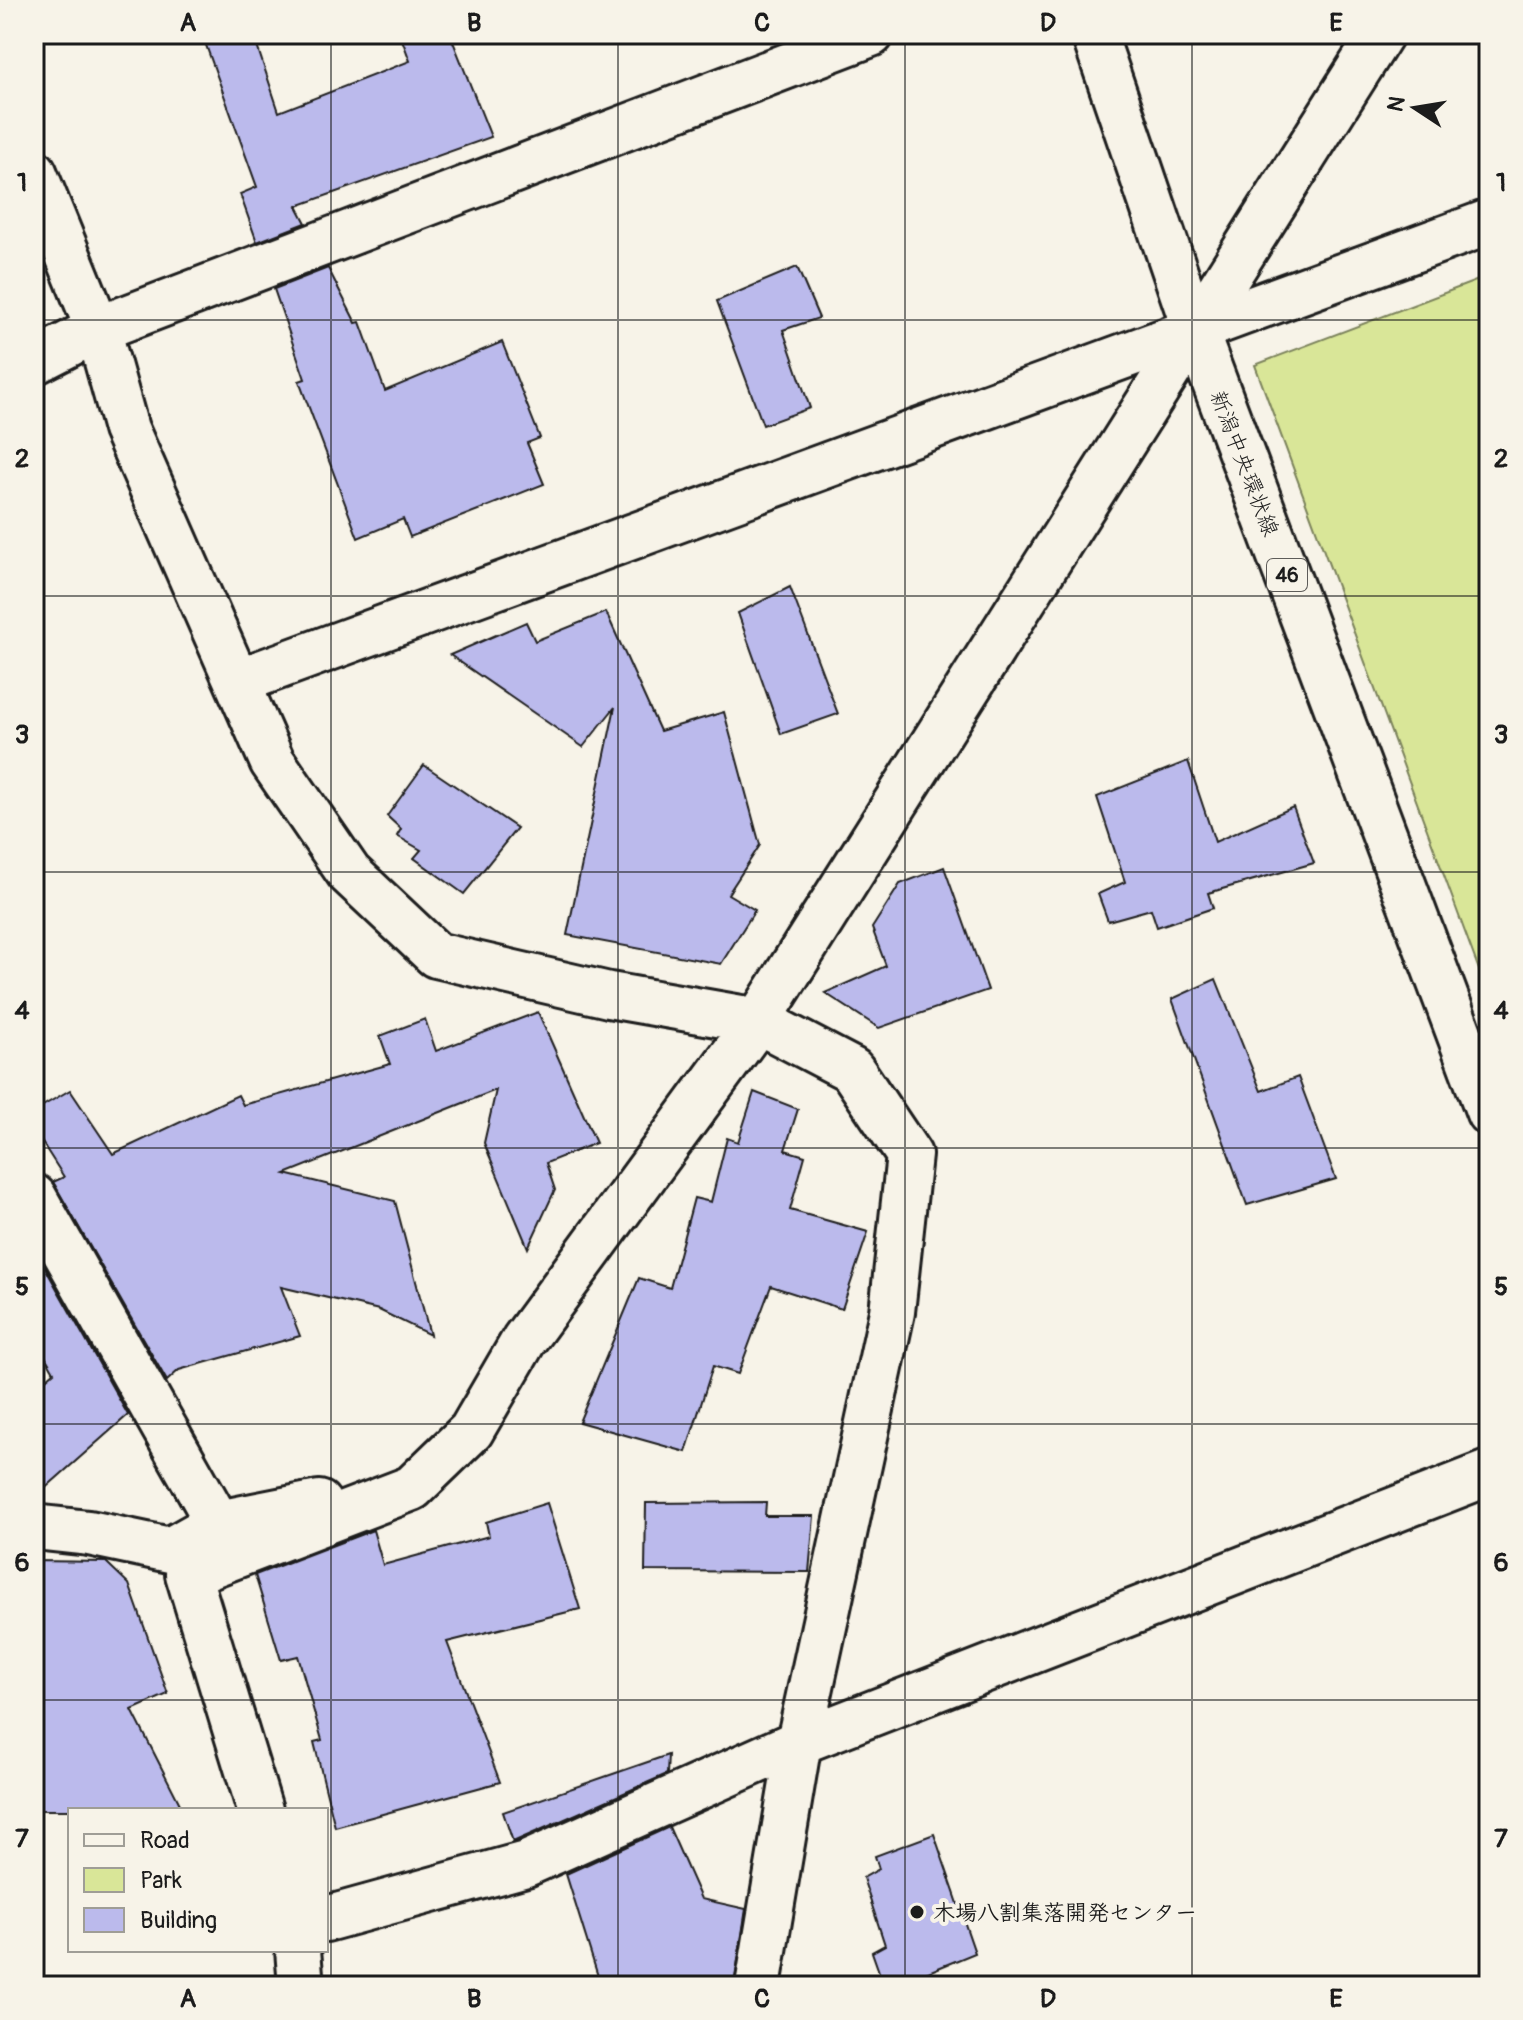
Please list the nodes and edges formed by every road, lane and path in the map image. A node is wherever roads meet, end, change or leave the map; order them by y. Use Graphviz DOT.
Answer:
graph roads {
  1 [pos="871,34"];
  2 [pos="1094,34"];
  3 [pos="1381,34"];
  4 [pos="34,172"];
  5 [pos="1489,222"];
  6 [pos="98,329"];
  7 [pos="1195,330"];
  8 [pos="34,362"];
  9 [pos="239,681"];
  10 [pos="758,1021"];
  11 [pos="1489,1113"];
  12 [pos="34,1197"];
  13 [pos="1489,1473"];
  14 [pos="412,1488"];
  15 [pos="218,1523"];
  16 [pos="34,1527"];
  17 [pos="799,1742"];
  18 [pos="259,1808"];
  19 [pos="328,1918"];
  20 [pos="298,1952"];
  21 [pos="301,1986"];
  22 [pos="758,1986"];
  1 -- 6 [label="street"];
  2 -- 7 [label="street, 新潟中央環状線 / 46"];
  3 -- 7 [label="street"];
  4 -- 6 [label="street"];
  5 -- 7 [label="street"];
  6 -- 8 [label="street"];
  6 -- 9 [label="street"];
  7 -- 9 [label="street"];
  7 -- 10 [label="street"];
  7 -- 11 [label="street, 新潟中央環状線 / 46"];
  9 -- 10 [label="street"];
  10 -- 14 [label="street"];
  10 -- 17 [label="street"];
  12 -- 15 [label="street"];
  13 -- 17 [label="street"];
  14 -- 15 [label="street"];
  14 -- 18 [label="street"];
  15 -- 16 [label="street"];
  17 -- 19 [label="street"];
  17 -- 22 [label="street"];
  20 -- 21 [label="street"];
}
